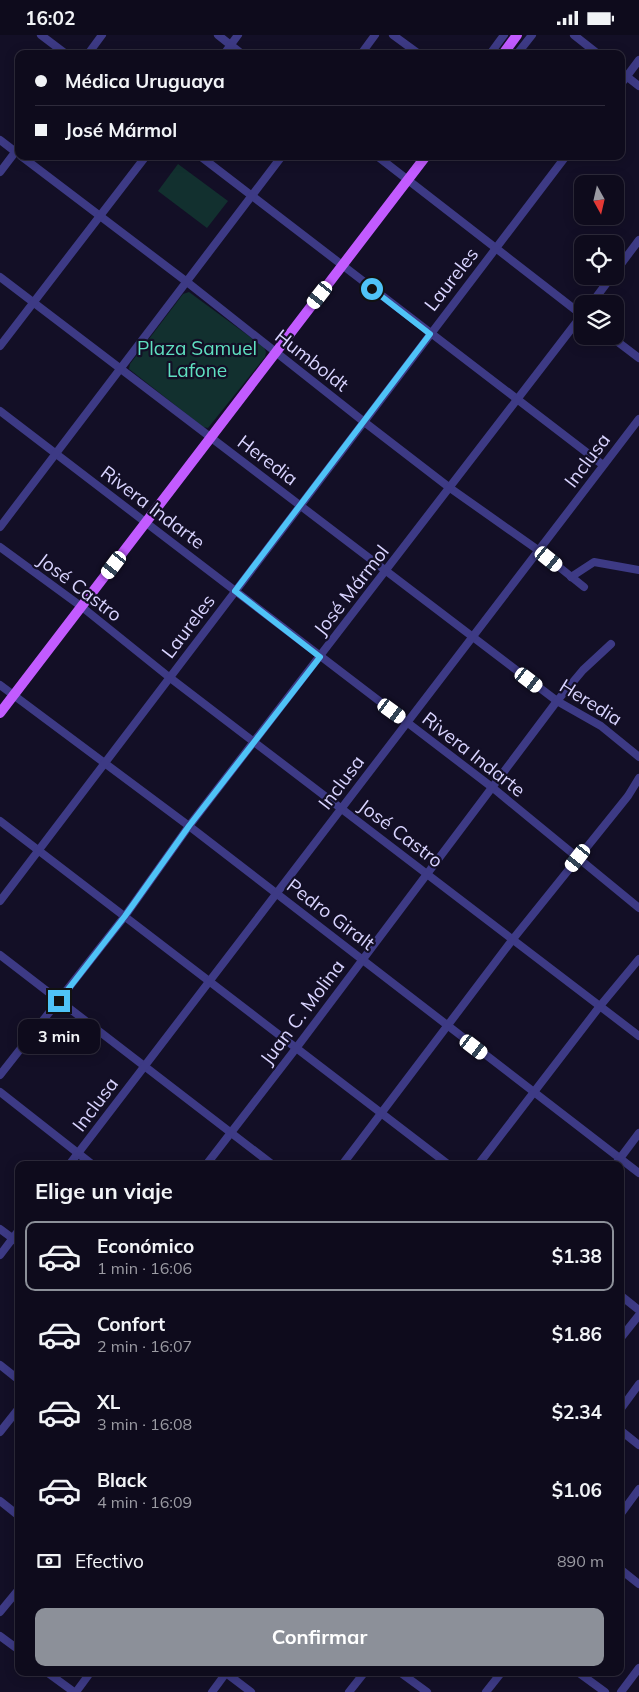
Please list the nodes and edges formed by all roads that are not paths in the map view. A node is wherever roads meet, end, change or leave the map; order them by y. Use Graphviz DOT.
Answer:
graph roads {
  1 [pos="41,35"];
  2 [pos="102,35"];
  3 [pos="218,35"];
  4 [pos="238,35"];
  5 [pos="375,35"];
  6 [pos="393,35"];
  7 [pos="504,35"];
  8 [pos="517,35"];
  9 [pos="532,35"];
  10 [pos="574,35"];
  11 [pos="231,45"];
  12 [pos="61,50"];
  13 [pos="91,50"];
  14 [pos="227,50"];
  15 [pos="237,50"];
  16 [pos="363,50"];
  17 [pos="414,50"];
  18 [pos="493,50"];
  19 [pos="506,50"];
  20 [pos="520,50"];
  21 [pos="593,50"];
  22 [pos="639,60"];
  23 [pos="625,73"];
  24 [pos="625,75"];
  25 [pos="639,85"];
  26 [pos="0,141"];
  27 [pos="15,150"];
  28 [pos="15,155"];
  29 [pos="28,160"];
  30 [pos="143,160"];
  31 [pos="205,160"];
  32 [pos="279,160"];
  33 [pos="382,160"];
  34 [pos="423,160"];
  35 [pos="561,160"];
  36 [pos="0,172"];
  37 [pos="408,180"];
  38 [pos="252,196"];
  39 [pos="101,217"];
  40 [pos="639,240"];
  41 [pos="495,249"];
  42 [pos="624,260"];
  43 [pos="343,266"];
  44 [pos="0,277"];
  45 [pos="187,282"];
  46 [pos="34,303"];
  47 [pos="574,309"];
  48 [pos="574,325"];
  49 [pos="430,334"];
  50 [pos="622,345"];
  51 [pos="0,347"];
  52 [pos="276,353"];
  53 [pos="639,358"];
  54 [pos="122,368"];
  55 [pos="516,399"];
  56 [pos="0,411"];
  57 [pos="639,419"];
  58 [pos="363,421"];
  59 [pos="210,437"];
  60 [pos="56,454"];
  61 [pos="604,465"];
  62 [pos="450,488"];
  63 [pos="301,505"];
  64 [pos="146,522"];
  65 [pos="0,527"];
  66 [pos="0,547"];
  67 [pos="538,550"];
  68 [pos="639,570"];
  69 [pos="386,571"];
  70 [pos="571,577"];
  71 [pos="584,587"];
  72 [pos="235,591"];
  73 [pos="82,607"];
  74 [pos="472,637"];
  75 [pos="611,644"];
  76 [pos="320,657"];
  77 [pos="169,677"];
  78 [pos="0,685"];
  79 [pos="14,695"];
  80 [pos="557,701"];
  81 [pos="0,713"];
  82 [pos="407,722"];
  83 [pos="255,743"];
  84 [pos="639,757"];
  85 [pos="104,763"];
  86 [pos="639,778"];
  87 [pos="493,788"];
  88 [pos="341,809"];
  89 [pos="0,821"];
  90 [pos="189,826"];
  91 [pos="38,850"];
  92 [pos="578,858"];
  93 [pos="428,874"];
  94 [pos="276,893"];
  95 [pos="0,901"];
  96 [pos="639,908"];
  97 [pos="125,916"];
  98 [pos="513,939"];
  99 [pos="0,955"];
  100 [pos="363,959"];
  101 [pos="639,959"];
  102 [pos="210,980"];
  103 [pos="59,1001"];
  104 [pos="600,1006"];
  105 [pos="448,1027"];
  106 [pos="639,1036"];
  107 [pos="297,1047"];
  108 [pos="144,1066"];
  109 [pos="0,1075"];
  110 [pos="0,1092"];
  111 [pos="534,1093"];
  112 [pos="381,1112"];
  113 [pos="231,1133"];
  114 [pos="639,1133"];
  115 [pos="78,1153"];
  116 [pos="72,1161"];
  117 [pos="88,1161"];
  118 [pos="209,1161"];
  119 [pos="268,1161"];
  120 [pos="345,1161"];
  121 [pos="444,1161"];
  122 [pos="481,1161"];
  123 [pos="616,1161"];
  124 [pos="618,1161"];
  125 [pos="624,1166"];
  126 [pos="639,1173"];
  127 [pos="0,1229"];
  128 [pos="15,1240"];
  129 [pos="15,1242"];
  130 [pos="0,1255"];
  131 [pos="624,1298"];
  132 [pos="639,1310"];
  133 [pos="639,1315"];
  134 [pos="624,1334"];
  135 [pos="0,1365"];
  136 [pos="15,1376"];
  137 [pos="639,1384"];
  138 [pos="624,1405"];
  139 [pos="15,1413"];
  140 [pos="0,1433"];
  141 [pos="624,1434"];
  142 [pos="639,1445"];
  143 [pos="639,1489"];
  144 [pos="0,1501"];
  145 [pos="624,1510"];
  146 [pos="15,1513"];
  147 [pos="624,1572"];
  148 [pos="639,1584"];
  149 [pos="15,1594"];
  150 [pos="0,1612"];
  151 [pos="0,1636"];
  152 [pos="15,1647"];
  153 [pos="639,1668"];
  154 [pos="52,1676"];
  155 [pos="88,1676"];
  156 [pos="224,1676"];
  157 [pos="230,1676"];
  158 [pos="362,1676"];
  159 [pos="405,1676"];
  160 [pos="498,1676"];
  161 [pos="583,1676"];
  162 [pos="75,1692"];
  163 [pos="212,1692"];
  164 [pos="251,1692"];
  165 [pos="349,1692"];
  166 [pos="426,1692"];
  167 [pos="486,1692"];
  168 [pos="605,1692"];
  169 [pos="621,1692"];
  1 -- 12 [label="street"];
  2 -- 13 [label="street"];
  3 -- 11 [label="street"];
  4 -- 11 [label="street"];
  5 -- 16 [label="street"];
  6 -- 17 [label="street"];
  7 -- 18 [label="street"];
  8 -- 19 [label="main road"];
  9 -- 20 [label="street"];
  10 -- 21 [label="street"];
  11 -- 14 [label="street"];
  11 -- 15 [label="street"];
  22 -- 23 [label="street"];
  24 -- 25 [label="street"];
  26 -- 27 [label="street, Humboldt"];
  28 -- 36 [label="street"];
  29 -- 39 [label="street, Humboldt"];
  30 -- 39 [label="street"];
  31 -- 38 [label="street"];
  32 -- 38 [label="street"];
  33 -- 37 [label="street"];
  34 -- 37 [label="main road"];
  35 -- 41 [label="street, Laureles"];
  37 -- 41 [label="street"];
  37 -- 43 [label="main road"];
  38 -- 43 [label="street"];
  38 -- 45 [label="street"];
  39 -- 45 [label="street, Humboldt"];
  39 -- 46 [label="street"];
  40 -- 42 [label="street"];
  41 -- 47 [label="street"];
  41 -- 49 [label="street, Laureles"];
  43 -- 49 [label="street"];
  43 -- 52 [label="main road"];
  44 -- 46 [label="street, Heredia"];
  45 -- 52 [label="street, Humboldt"];
  45 -- 54 [label="street"];
  46 -- 51 [label="street"];
  46 -- 54 [label="street, Heredia"];
  48 -- 55 [label="street, José Mármol"];
  49 -- 55 [label="street"];
  49 -- 58 [label="street, Laureles"];
  50 -- 53 [label="street"];
  52 -- 58 [label="street, Humboldt"];
  52 -- 59 [label="main road"];
  54 -- 59 [label="street, Heredia"];
  54 -- 60 [label="street"];
  55 -- 61 [label="street"];
  55 -- 62 [label="street, José Mármol"];
  56 -- 60 [label="street, Rivera Indarte"];
  57 -- 61 [label="street, Inclusa"];
  58 -- 62 [label="street, Humboldt"];
  58 -- 63 [label="street, Laureles"];
  59 -- 63 [label="street, Heredia"];
  59 -- 64 [label="main road"];
  60 -- 64 [label="street, Rivera Indarte"];
  60 -- 65 [label="street"];
  61 -- 67 [label="street, Inclusa"];
  62 -- 67 [label="street, Humboldt"];
  62 -- 69 [label="street, José Mármol"];
  63 -- 69 [label="street, Heredia"];
  63 -- 72 [label="street, Laureles"];
  64 -- 72 [label="street, Rivera Indarte"];
  64 -- 73 [label="main road"];
  66 -- 73 [label="street, José Castro"];
  67 -- 70 [label="street, Humboldt"];
  67 -- 74 [label="street, Inclusa"];
  68 -- 70 [label="street"];
  69 -- 74 [label="street, Heredia"];
  69 -- 76 [label="street, José Mármol"];
  70 -- 71 [label="street, Humboldt"];
  72 -- 76 [label="street, Rivera Indarte"];
  72 -- 77 [label="street, Laureles"];
  73 -- 77 [label="street, José Castro"];
  73 -- 79 [label="main road"];
  74 -- 80 [label="street, Heredia"];
  74 -- 82 [label="street, Inclusa"];
  75 -- 80 [label="street, Juan C. Molina"];
  76 -- 82 [label="street, Rivera Indarte"];
  76 -- 83 [label="street, José Mármol"];
  77 -- 83 [label="street, José Castro"];
  77 -- 85 [label="street, Laureles"];
  78 -- 79 [label="street, Pedro Giralt"];
  79 -- 81 [label="main road"];
  79 -- 85 [label="street, Pedro Giralt"];
  80 -- 84 [label="street, Heredia"];
  80 -- 87 [label="street, Juan C. Molina"];
  82 -- 87 [label="street, Rivera Indarte"];
  82 -- 88 [label="street, Inclusa"];
  83 -- 88 [label="street, José Castro"];
  83 -- 90 [label="street, José Mármol"];
  85 -- 90 [label="street, Pedro Giralt"];
  85 -- 91 [label="street, Laureles"];
  86 -- 92 [label="street"];
  87 -- 92 [label="street, Rivera Indarte"];
  87 -- 93 [label="street, Juan C. Molina"];
  88 -- 93 [label="street, José Castro"];
  88 -- 94 [label="street, Inclusa"];
  89 -- 91 [label="street"];
  90 -- 94 [label="street, Pedro Giralt"];
  90 -- 97 [label="street, José Mármol"];
  91 -- 95 [label="street, Laureles"];
  91 -- 97 [label="street"];
  92 -- 96 [label="street, Rivera Indarte"];
  92 -- 98 [label="street"];
  93 -- 98 [label="street, José Castro"];
  93 -- 100 [label="street, Juan C. Molina"];
  94 -- 100 [label="street, Pedro Giralt"];
  94 -- 102 [label="street, Inclusa"];
  97 -- 102 [label="street"];
  97 -- 103 [label="street, José Mármol"];
  98 -- 104 [label="street, José Castro"];
  98 -- 105 [label="street"];
  99 -- 103 [label="street"];
  100 -- 105 [label="street, Pedro Giralt"];
  100 -- 107 [label="street, Juan C. Molina"];
  101 -- 104 [label="street"];
  102 -- 107 [label="street"];
  102 -- 108 [label="street, Inclusa"];
  103 -- 108 [label="street"];
  103 -- 109 [label="street, José Mármol"];
  104 -- 106 [label="street, José Castro"];
  104 -- 111 [label="street"];
  105 -- 111 [label="street, Pedro Giralt"];
  105 -- 112 [label="street"];
  107 -- 112 [label="street"];
  107 -- 113 [label="street, Juan C. Molina"];
  108 -- 113 [label="street"];
  108 -- 115 [label="street, Inclusa"];
  110 -- 115 [label="street"];
  111 -- 122 [label="street"];
  111 -- 123 [label="street, Pedro Giralt"];
  112 -- 120 [label="street"];
  112 -- 121 [label="street"];
  113 -- 118 [label="street, Juan C. Molina"];
  113 -- 119 [label="street"];
  114 -- 124 [label="street"];
  115 -- 116 [label="street, Inclusa"];
  115 -- 117 [label="street"];
  125 -- 126 [label="street, Pedro Giralt"];
  127 -- 128 [label="street"];
  129 -- 130 [label="street"];
  131 -- 132 [label="street"];
  133 -- 134 [label="street"];
  135 -- 136 [label="street"];
  137 -- 138 [label="street"];
  139 -- 140 [label="street"];
  141 -- 142 [label="street"];
  143 -- 145 [label="street"];
  144 -- 146 [label="street"];
  147 -- 148 [label="street"];
  149 -- 150 [label="street"];
  151 -- 152 [label="street"];
  153 -- 169 [label="street"];
  154 -- 162 [label="street"];
  155 -- 162 [label="street"];
  156 -- 163 [label="street"];
  157 -- 164 [label="street"];
  158 -- 165 [label="street"];
  159 -- 166 [label="street"];
  160 -- 167 [label="street"];
  161 -- 168 [label="street"];
}
